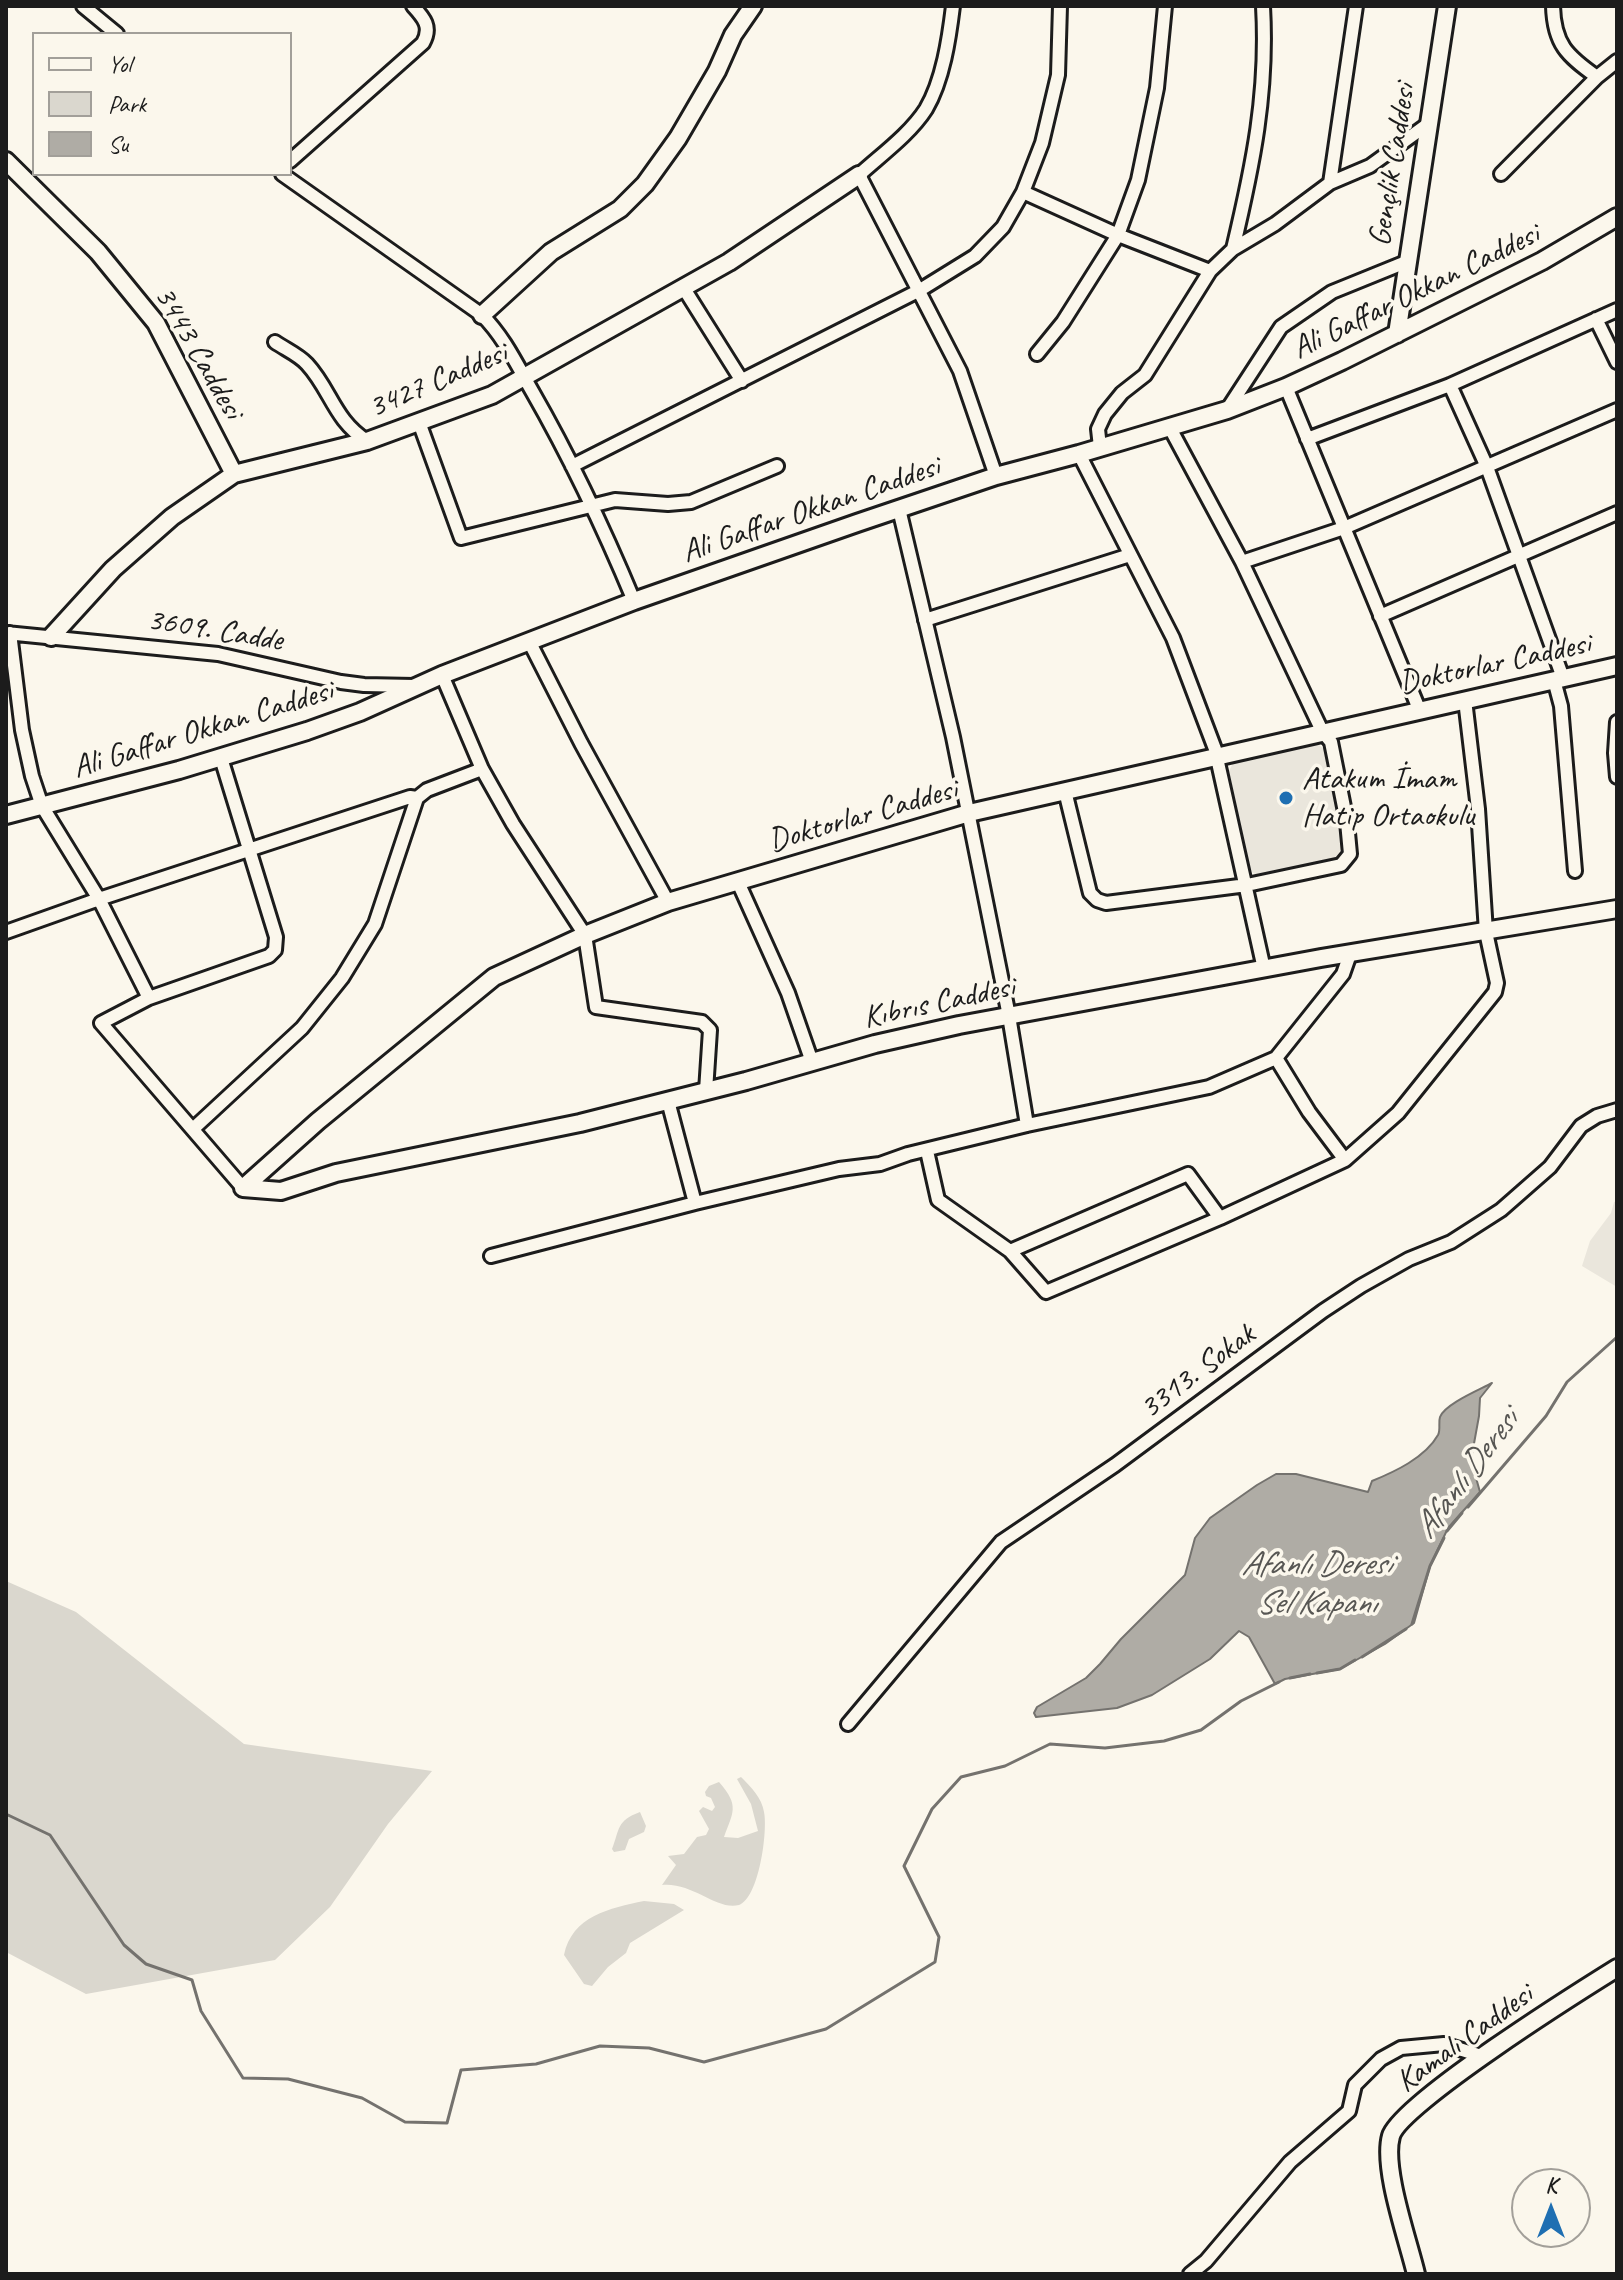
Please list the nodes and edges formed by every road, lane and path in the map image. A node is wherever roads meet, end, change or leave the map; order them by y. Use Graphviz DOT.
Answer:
graph roads {
  1 [pos="83,6"];
  2 [pos="413,6"];
  3 [pos="753,6"];
  4 [pos="953,6"];
  5 [pos="1060,6"];
  6 [pos="1165,6"];
  7 [pos="1263,6"];
  8 [pos="1356,6"];
  9 [pos="1447,6"];
  10 [pos="1553,6"];
  11 [pos="115,32"];
  12 [pos="1617,61"];
  13 [pos="1597,77"];
  14 [pos="1428,124"];
  15 [pos="292,159"];
  16 [pos="6,161"];
  17 [pos="1501,174"];
  18 [pos="859,175"];
  19 [pos="285,176"];
  20 [pos="1330,183"];
  21 [pos="1023,192"];
  22 [pos="1617,217"];
  23 [pos="1118,235"];
  24 [pos="1233,249"];
  25 [pos="1406,262"];
  26 [pos="1210,271"];
  27 [pos="683,287"];
  28 [pos="920,290"];
  29 [pos="1617,310"];
  30 [pos="482,315"];
  31 [pos="1596,319"];
  32 [pos="1397,334"];
  33 [pos="275,342"];
  34 [pos="1037,354"];
  35 [pos="1617,362"];
  36 [pos="524,377"];
  37 [pos="742,381"];
  38 [pos="1450,385"];
  39 [pos="1286,387"];
  40 [pos="1227,410"];
  41 [pos="1617,410"];
  42 [pos="419,422"];
  43 [pos="1170,428"];
  44 [pos="1307,439"];
  45 [pos="367,441"];
  46 [pos="1100,447"];
  47 [pos="1079,454"];
  48 [pos="572,466"];
  49 [pos="777,466"];
  50 [pos="1487,467"];
  51 [pos="234,474"];
  52 [pos="996,476"];
  53 [pos="593,506"];
  54 [pos="899,509"];
  55 [pos="1617,513"];
  56 [pos="1344,528"];
  57 [pos="1130,555"];
  58 [pos="1517,555"];
  59 [pos="1242,562"];
  60 [pos="634,601"];
  61 [pos="1380,616"];
  62 [pos="925,620"];
  63 [pos="8,633"];
  64 [pos="51,637"];
  65 [pos="529,641"];
  66 [pos="1617,666"];
  67 [pos="442,675"];
  68 [pos="1559,679"];
  69 [pos="414,686"];
  70 [pos="1465,700"];
  71 [pos="1419,709"];
  72 [pos="1617,722"];
  73 [pos="1322,731"];
  74 [pos="1217,755"];
  75 [pos="221,758"];
  76 [pos="482,769"];
  77 [pos="1617,777"];
  78 [pos="1065,791"];
  79 [pos="417,798"];
  80 [pos="42,806"];
  81 [pos="969,813"];
  82 [pos="6,815"];
  83 [pos="249,850"];
  84 [pos="1575,871"];
  85 [pos="738,882"];
  86 [pos="1247,885"];
  87 [pos="99,899"];
  88 [pos="668,902"];
  89 [pos="1617,909"];
  90 [pos="6,932"];
  91 [pos="1486,932"];
  92 [pos="585,935"];
  93 [pos="1350,954"];
  94 [pos="1264,969"];
  95 [pos="149,998"];
  96 [pos="1009,1016"];
  97 [pos="1276,1058"];
  98 [pos="812,1062"];
  99 [pos="706,1091"];
  100 [pos="668,1101"];
  101 [pos="1617,1110"];
  102 [pos="1027,1125"];
  103 [pos="194,1128"];
  104 [pos="927,1151"];
  105 [pos="1345,1160"];
  106 [pos="243,1188"];
  107 [pos="695,1203"];
  108 [pos="1220,1218"];
  109 [pos="1010,1251"];
  110 [pos="491,1256"];
  111 [pos="848,1724"];
  112 [pos="1617,1968"];
  113 [pos="1484,2057"];
  114 [pos="1190,2274"];
  115 [pos="1416,2274"];
  1 -- 11 [label="street"];
  2 -- 15 [label="street"];
  3 -- 30 [label="street"];
  4 -- 18 [label="street"];
  5 -- 21 [label="street"];
  6 -- 23 [label="street"];
  7 -- 24 [label="street"];
  8 -- 20 [label="street"];
  9 -- 14 [label="street, Gençlik Caddesi"];
  10 -- 13 [label="street"];
  12 -- 13 [label="street"];
  13 -- 17 [label="street"];
  14 -- 20 [label="street"];
  14 -- 25 [label="street, Gençlik Caddesi"];
  16 -- 51 [label="street, 3443 Caddesi"];
  18 -- 27 [label="street, 3427 Caddesi"];
  18 -- 28 [label="street"];
  19 -- 30 [label="street"];
  20 -- 24 [label="street"];
  21 -- 23 [label="street"];
  21 -- 28 [label="street"];
  22 -- 32 [label="street, Ali Gaffar Okkan Caddesi"];
  23 -- 26 [label="street"];
  23 -- 34 [label="street"];
  24 -- 26 [label="street"];
  25 -- 32 [label="street, Gençlik Caddesi"];
  25 -- 40 [label="street"];
  26 -- 46 [label="street"];
  27 -- 36 [label="street, 3427 Caddesi"];
  27 -- 37 [label="street"];
  28 -- 37 [label="street"];
  28 -- 52 [label="street"];
  29 -- 31 [label="street"];
  30 -- 36 [label="street"];
  31 -- 35 [label="street"];
  31 -- 38 [label="street"];
  32 -- 39 [label="street, Ali Gaffar Okkan Caddesi"];
  33 -- 45 [label="street"];
  36 -- 42 [label="street, 3427 Caddesi"];
  36 -- 48 [label="street"];
  37 -- 48 [label="street"];
  38 -- 44 [label="street"];
  38 -- 50 [label="street"];
  39 -- 40 [label="street, Ali Gaffar Okkan Caddesi"];
  39 -- 44 [label="street"];
  40 -- 43 [label="street, Ali Gaffar Okkan Caddesi"];
  41 -- 50 [label="street"];
  42 -- 45 [label="street, 3427 Caddesi"];
  42 -- 53 [label="street"];
  43 -- 46 [label="street, Ali Gaffar Okkan Caddesi"];
  43 -- 59 [label="street"];
  44 -- 56 [label="street"];
  45 -- 51 [label="street, 3427 Caddesi"];
  46 -- 47 [label="street, Ali Gaffar Okkan Caddesi"];
  47 -- 52 [label="street, Ali Gaffar Okkan Caddesi"];
  47 -- 57 [label="street"];
  48 -- 53 [label="street"];
  49 -- 53 [label="street"];
  50 -- 56 [label="street"];
  50 -- 58 [label="street"];
  51 -- 64 [label="street, 3427 Caddesi"];
  52 -- 54 [label="street, Ali Gaffar Okkan Caddesi"];
  53 -- 60 [label="street"];
  54 -- 60 [label="street, Ali Gaffar Okkan Caddesi"];
  54 -- 62 [label="street"];
  55 -- 58 [label="street"];
  56 -- 59 [label="street"];
  56 -- 61 [label="street"];
  57 -- 62 [label="street"];
  57 -- 74 [label="street"];
  58 -- 61 [label="street"];
  58 -- 68 [label="street"];
  59 -- 73 [label="street"];
  60 -- 65 [label="street, Ali Gaffar Okkan Caddesi"];
  61 -- 71 [label="street"];
  62 -- 81 [label="street"];
  63 -- 64 [label="street, 3609. Cadde"];
  63 -- 80 [label="street"];
  64 -- 69 [label="street, 3609. Cadde"];
  65 -- 67 [label="street, Ali Gaffar Okkan Caddesi"];
  65 -- 88 [label="street"];
  66 -- 68 [label="street, Doktorlar Caddesi"];
  67 -- 69 [label="street, Ali Gaffar Okkan Caddesi"];
  67 -- 76 [label="street"];
  68 -- 70 [label="street, Doktorlar Caddesi"];
  68 -- 84 [label="street"];
  69 -- 75 [label="street, Ali Gaffar Okkan Caddesi"];
  70 -- 71 [label="street, Doktorlar Caddesi"];
  70 -- 91 [label="street"];
  71 -- 73 [label="street, Doktorlar Caddesi"];
  72 -- 77 [label="street"];
  73 -- 74 [label="street, Doktorlar Caddesi"];
  73 -- 86 [label="street"];
  74 -- 78 [label="street, Doktorlar Caddesi"];
  74 -- 86 [label="street"];
  75 -- 80 [label="street, Ali Gaffar Okkan Caddesi"];
  75 -- 83 [label="street"];
  76 -- 79 [label="street"];
  76 -- 92 [label="street"];
  78 -- 81 [label="street, Doktorlar Caddesi"];
  78 -- 86 [label="street"];
  79 -- 83 [label="street"];
  79 -- 103 [label="street"];
  80 -- 82 [label="street, Ali Gaffar Okkan Caddesi"];
  80 -- 87 [label="street"];
  81 -- 85 [label="street, Doktorlar Caddesi"];
  81 -- 96 [label="street"];
  83 -- 87 [label="street"];
  83 -- 95 [label="street"];
  85 -- 88 [label="street, Doktorlar Caddesi"];
  85 -- 98 [label="street"];
  86 -- 94 [label="street"];
  87 -- 90 [label="street"];
  87 -- 95 [label="street"];
  88 -- 92 [label="street, Doktorlar Caddesi"];
  89 -- 91 [label="street, Kıbrıs Caddesi"];
  91 -- 93 [label="street, Kıbrıs Caddesi"];
  91 -- 105 [label="street"];
  92 -- 99 [label="street"];
  92 -- 106 [label="street, Doktorlar Caddesi"];
  93 -- 94 [label="street, Kıbrıs Caddesi"];
  93 -- 97 [label="street"];
  94 -- 96 [label="street, Kıbrıs Caddesi"];
  95 -- 103 [label="street"];
  96 -- 98 [label="street, Kıbrıs Caddesi"];
  96 -- 102 [label="street"];
  97 -- 102 [label="street"];
  97 -- 105 [label="street"];
  98 -- 99 [label="street, Kıbrıs Caddesi"];
  99 -- 100 [label="street, Kıbrıs Caddesi"];
  100 -- 106 [label="street, Kıbrıs Caddesi"];
  100 -- 107 [label="street"];
  101 -- 111 [label="street, 3313. Sokak"];
  102 -- 104 [label="street"];
  103 -- 106 [label="street"];
  104 -- 107 [label="street"];
  104 -- 109 [label="street"];
  105 -- 108 [label="street"];
  107 -- 110 [label="street"];
  108 -- 109 [label="street"];
  108 -- 109 [label="street"];
  112 -- 113 [label="street, Kamalı Caddesi"];
  113 -- 114 [label="street"];
  113 -- 115 [label="street, Kamalı Caddesi"];
}
